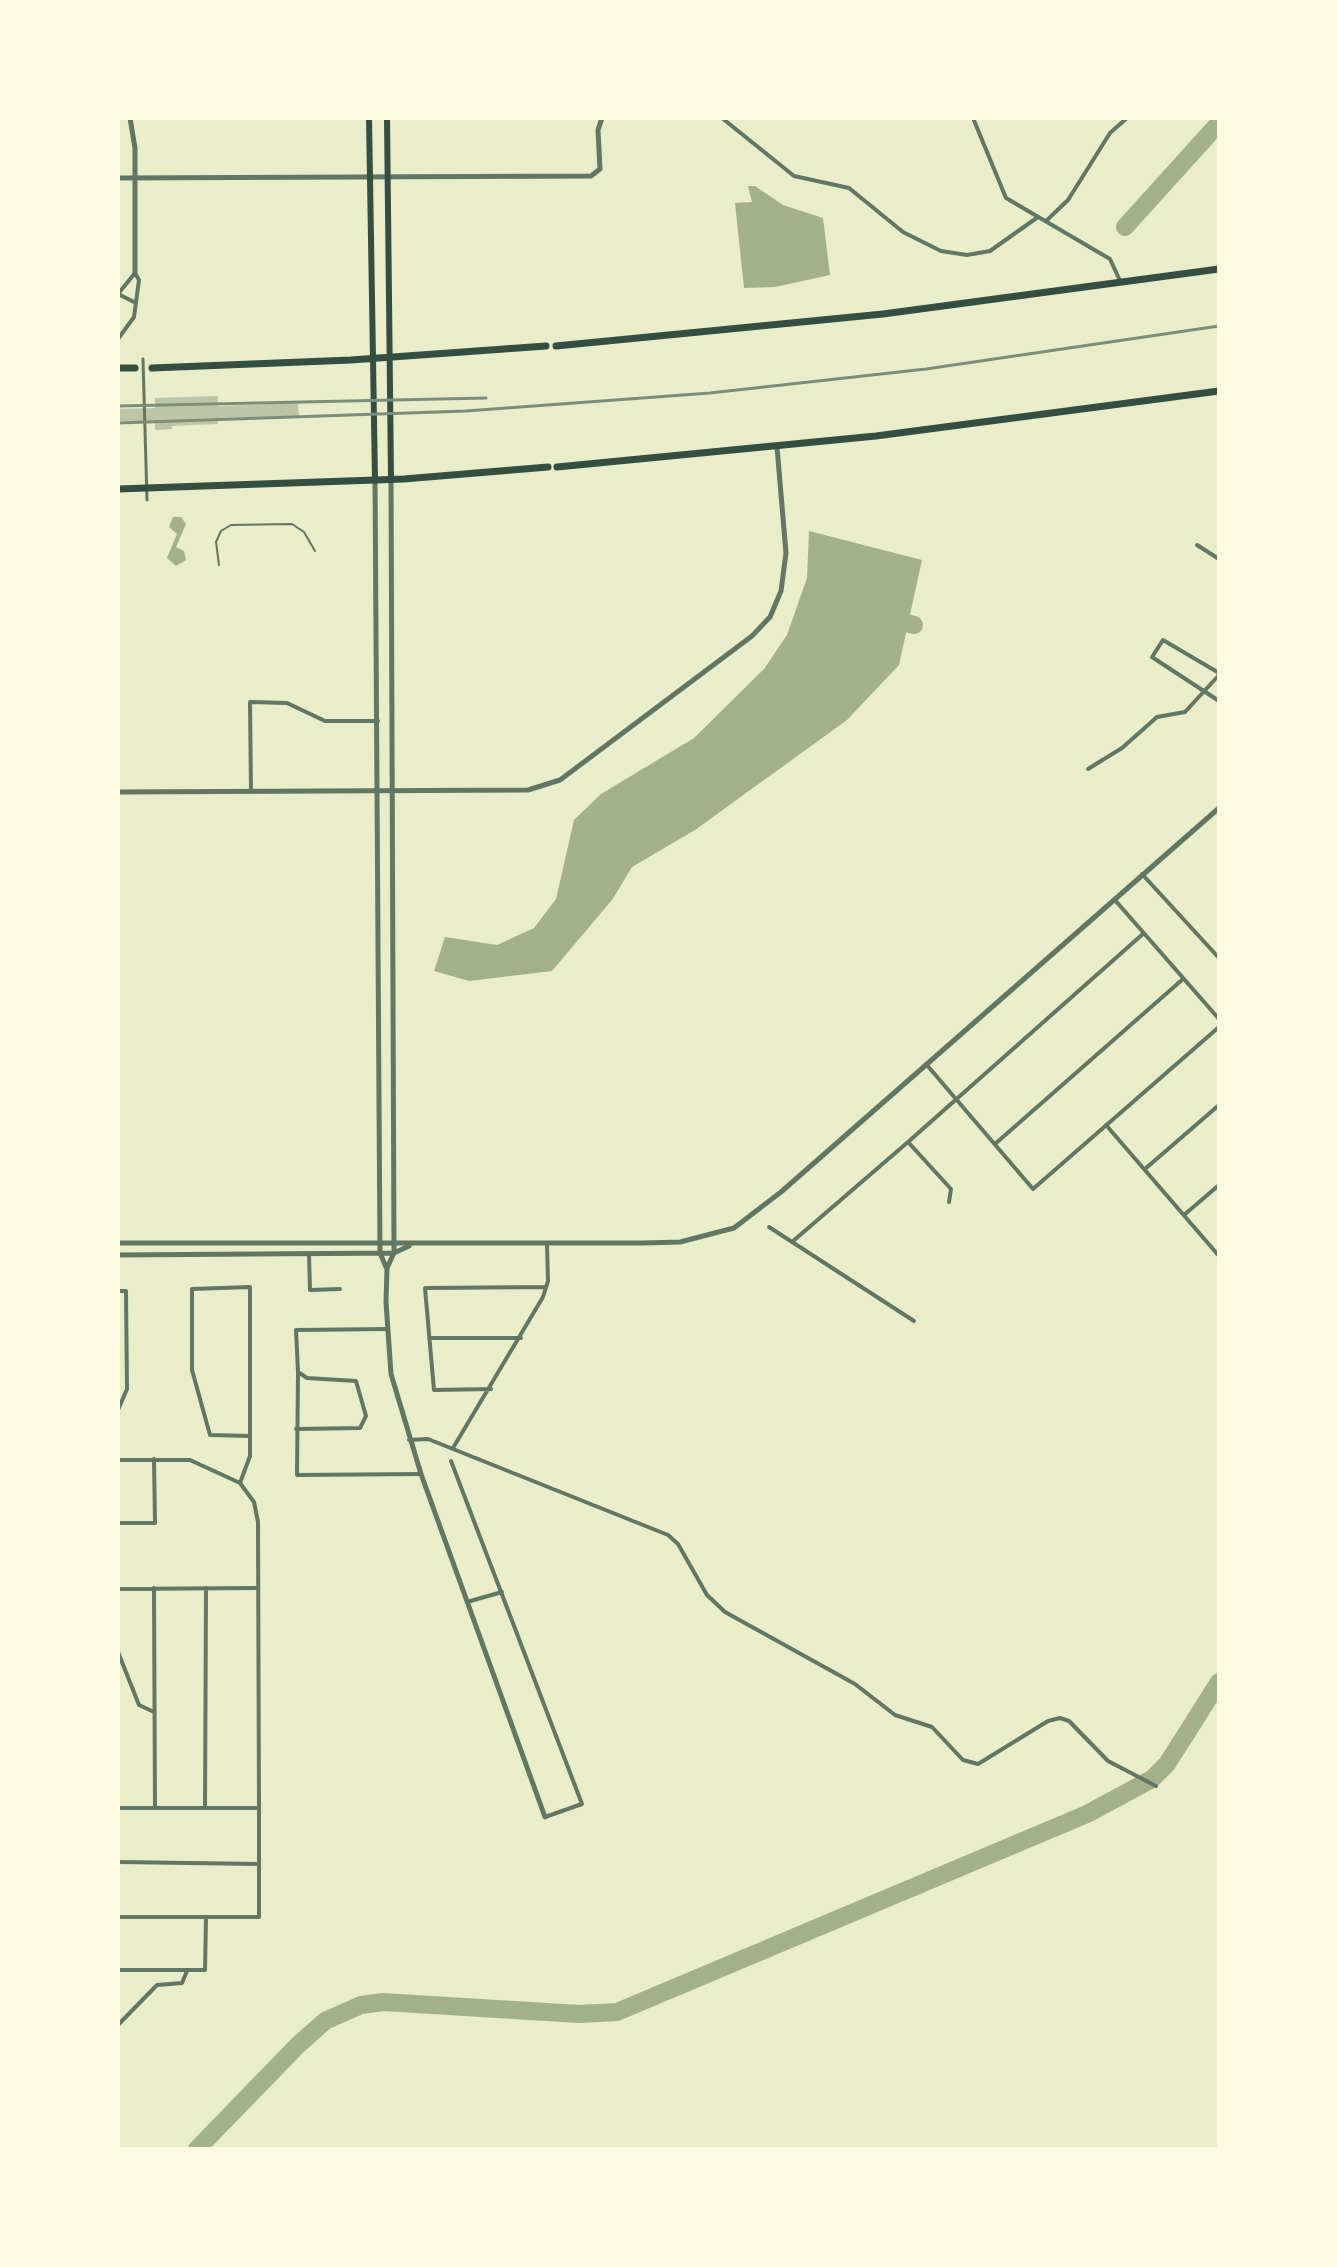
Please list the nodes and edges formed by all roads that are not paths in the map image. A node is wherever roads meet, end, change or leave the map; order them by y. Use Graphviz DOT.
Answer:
graph roads {
  1 [pos="130,118"];
  2 [pos="369,118"];
  3 [pos="387,118"];
  4 [pos="602,118"];
  5 [pos="722,118"];
  6 [pos="973,118"];
  7 [pos="1127,118"];
  8 [pos="371,177"];
  9 [pos="118,178"];
  10 [pos="135,178"];
  11 [pos="388,178"];
  12 [pos="1038,217"];
  13 [pos="1046,221"];
  14 [pos="1219,269"];
  15 [pos="135,273"];
  16 [pos="1121,283"];
  17 [pos="118,294"];
  18 [pos="136,303"];
  19 [pos="118,339"];
  20 [pos="546,346"];
  21 [pos="556,346"];
  22 [pos="143,359"];
  23 [pos="390,361"];
  24 [pos="373,362"];
  25 [pos="118,368"];
  26 [pos="135,368"];
  27 [pos="152,368"];
  28 [pos="1219,391"];
  29 [pos="777,447"];
  30 [pos="391,476"];
  31 [pos="375,477"];
  32 [pos="118,489"];
  33 [pos="147,500"];
  34 [pos="1197,545"];
  35 [pos="315,551"];
  36 [pos="1219,559"];
  37 [pos="219,565"];
  38 [pos="1219,674"];
  39 [pos="1203,690"];
  40 [pos="1219,701"];
  41 [pos="378,721"];
  42 [pos="1088,769"];
  43 [pos="379,790"];
  44 [pos="393,790"];
  45 [pos="251,791"];
  46 [pos="118,792"];
  47 [pos="1218,811"];
  48 [pos="1142,874"];
  49 [pos="1114,899"];
  50 [pos="1144,933"];
  51 [pos="1219,958"];
  52 [pos="1183,979"];
  53 [pos="1219,1019"];
  54 [pos="1219,1027"];
  55 [pos="926,1064"];
  56 [pos="955,1101"];
  57 [pos="1219,1105"];
  58 [pos="1106,1125"];
  59 [pos="908,1142"];
  60 [pos="995,1144"];
  61 [pos="1145,1169"];
  62 [pos="1219,1185"];
  63 [pos="949,1202"];
  64 [pos="1184,1215"];
  65 [pos="769,1227"];
  66 [pos="380,1241"];
  67 [pos="394,1241"];
  68 [pos="792,1242"];
  69 [pos="118,1243"];
  70 [pos="547,1245"];
  71 [pos="410,1246"];
  72 [pos="380,1253"];
  73 [pos="394,1253"];
  74 [pos="309,1254"];
  75 [pos="118,1255"];
  76 [pos="1219,1256"];
  77 [pos="387,1268"];
  78 [pos="546,1287"];
  79 [pos="340,1289"];
  80 [pos="118,1291"];
  81 [pos="914,1321"];
  82 [pos="387,1329"];
  83 [pos="429,1338"];
  84 [pos="521,1338"];
  85 [pos="119,1346"];
  86 [pos="127,1346"];
  87 [pos="298,1372"];
  88 [pos="491,1389"];
  89 [pos="118,1409"];
  90 [pos="296,1429"];
  91 [pos="250,1436"];
  92 [pos="409,1440"];
  93 [pos="453,1448"];
  94 [pos="154,1459"];
  95 [pos="118,1460"];
  96 [pos="451,1461"];
  97 [pos="421,1474"];
  98 [pos="240,1483"];
  99 [pos="118,1523"];
  100 [pos="154,1588"];
  101 [pos="206,1588"];
  102 [pos="257,1588"];
  103 [pos="118,1589"];
  104 [pos="502,1592"];
  105 [pos="467,1602"];
  106 [pos="118,1652"];
  107 [pos="155,1713"];
  108 [pos="1156,1786"];
  109 [pos="118,1808"];
  110 [pos="155,1808"];
  111 [pos="205,1808"];
  112 [pos="259,1808"];
  113 [pos="545,1817"];
  114 [pos="118,1862"];
  115 [pos="259,1864"];
  116 [pos="118,1917"];
  117 [pos="206,1917"];
  118 [pos="118,1970"];
  119 [pos="187,1971"];
  120 [pos="118,2025"];
  1 -- 10 [label="street"];
  2 -- 8 [label="main road"];
  3 -- 11 [label="main road"];
  4 -- 11 [label="street"];
  5 -- 12 [label="street"];
  6 -- 12 [label="street"];
  7 -- 13 [label="street"];
  8 -- 10 [label="street"];
  8 -- 11 [label="street"];
  8 -- 24 [label="main road"];
  9 -- 10 [label="street"];
  10 -- 15 [label="street"];
  11 -- 23 [label="main road"];
  12 -- 13 [label="street"];
  13 -- 16 [label="street"];
  14 -- 16 [label="highway"];
  15 -- 17 [label="street"];
  15 -- 18 [label="street"];
  16 -- 21 [label="highway"];
  17 -- 18 [label="street"];
  18 -- 19 [label="street"];
  20 -- 23 [label="highway"];
  22 -- 33 [label="street"];
  23 -- 24 [label="highway"];
  23 -- 30 [label="main road"];
  24 -- 27 [label="highway"];
  24 -- 31 [label="main road"];
  25 -- 26 [label="highway"];
  28 -- 29 [label="highway"];
  29 -- 30 [label="highway"];
  29 -- 44 [label="street"];
  30 -- 31 [label="highway"];
  30 -- 44 [label="street"];
  31 -- 32 [label="highway"];
  31 -- 41 [label="street"];
  34 -- 36 [label="street"];
  35 -- 37 [label="lane"];
  38 -- 39 [label="street"];
  38 -- 39 [label="street"];
  39 -- 40 [label="street"];
  39 -- 42 [label="street"];
  41 -- 43 [label="street"];
  41 -- 45 [label="street"];
  43 -- 44 [label="street"];
  43 -- 45 [label="street"];
  43 -- 66 [label="street"];
  44 -- 67 [label="street"];
  45 -- 46 [label="street"];
  47 -- 48 [label="street"];
  48 -- 49 [label="street"];
  48 -- 51 [label="street"];
  49 -- 50 [label="street"];
  49 -- 55 [label="street"];
  50 -- 52 [label="street"];
  50 -- 56 [label="street"];
  52 -- 53 [label="street"];
  52 -- 60 [label="street"];
  54 -- 58 [label="street"];
  55 -- 56 [label="street"];
  55 -- 70 [label="street"];
  56 -- 59 [label="street"];
  56 -- 60 [label="street"];
  57 -- 61 [label="street"];
  58 -- 60 [label="street"];
  58 -- 61 [label="street"];
  59 -- 63 [label="street"];
  59 -- 68 [label="street"];
  61 -- 64 [label="street"];
  62 -- 64 [label="street"];
  64 -- 76 [label="street"];
  65 -- 68 [label="street"];
  66 -- 67 [label="street"];
  66 -- 69 [label="street"];
  66 -- 72 [label="street"];
  67 -- 71 [label="street"];
  67 -- 73 [label="street"];
  68 -- 81 [label="street"];
  70 -- 71 [label="street"];
  70 -- 78 [label="street"];
  71 -- 73 [label="street"];
  72 -- 73 [label="street"];
  72 -- 74 [label="street"];
  72 -- 77 [label="street"];
  73 -- 77 [label="street"];
  74 -- 75 [label="street"];
  74 -- 79 [label="street"];
  77 -- 82 [label="street"];
  78 -- 83 [label="street"];
  78 -- 84 [label="street"];
  80 -- 86 [label="street"];
  82 -- 87 [label="street"];
  82 -- 92 [label="street"];
  83 -- 84 [label="street"];
  83 -- 88 [label="street"];
  84 -- 88 [label="street"];
  85 -- 86 [label="street"];
  86 -- 89 [label="street"];
  87 -- 90 [label="street"];
  87 -- 90 [label="street"];
  88 -- 93 [label="street"];
  90 -- 97 [label="street"];
  91 -- 91 [label="street"];
  91 -- 98 [label="street"];
  92 -- 93 [label="street"];
  92 -- 97 [label="street"];
  93 -- 108 [label="street"];
  94 -- 95 [label="street"];
  94 -- 98 [label="street"];
  94 -- 99 [label="street"];
  96 -- 104 [label="street"];
  97 -- 105 [label="street"];
  98 -- 102 [label="street"];
  100 -- 101 [label="street"];
  100 -- 103 [label="street"];
  100 -- 107 [label="street"];
  101 -- 102 [label="street"];
  101 -- 111 [label="street"];
  102 -- 112 [label="street"];
  104 -- 105 [label="street"];
  104 -- 113 [label="street"];
  105 -- 113 [label="street"];
  106 -- 107 [label="street"];
  107 -- 110 [label="street"];
  109 -- 110 [label="street"];
  110 -- 111 [label="street"];
  111 -- 112 [label="street"];
  112 -- 115 [label="street"];
  114 -- 115 [label="street"];
  115 -- 117 [label="street"];
  116 -- 117 [label="street"];
  117 -- 119 [label="street"];
  118 -- 119 [label="street"];
  119 -- 120 [label="street"];
}
